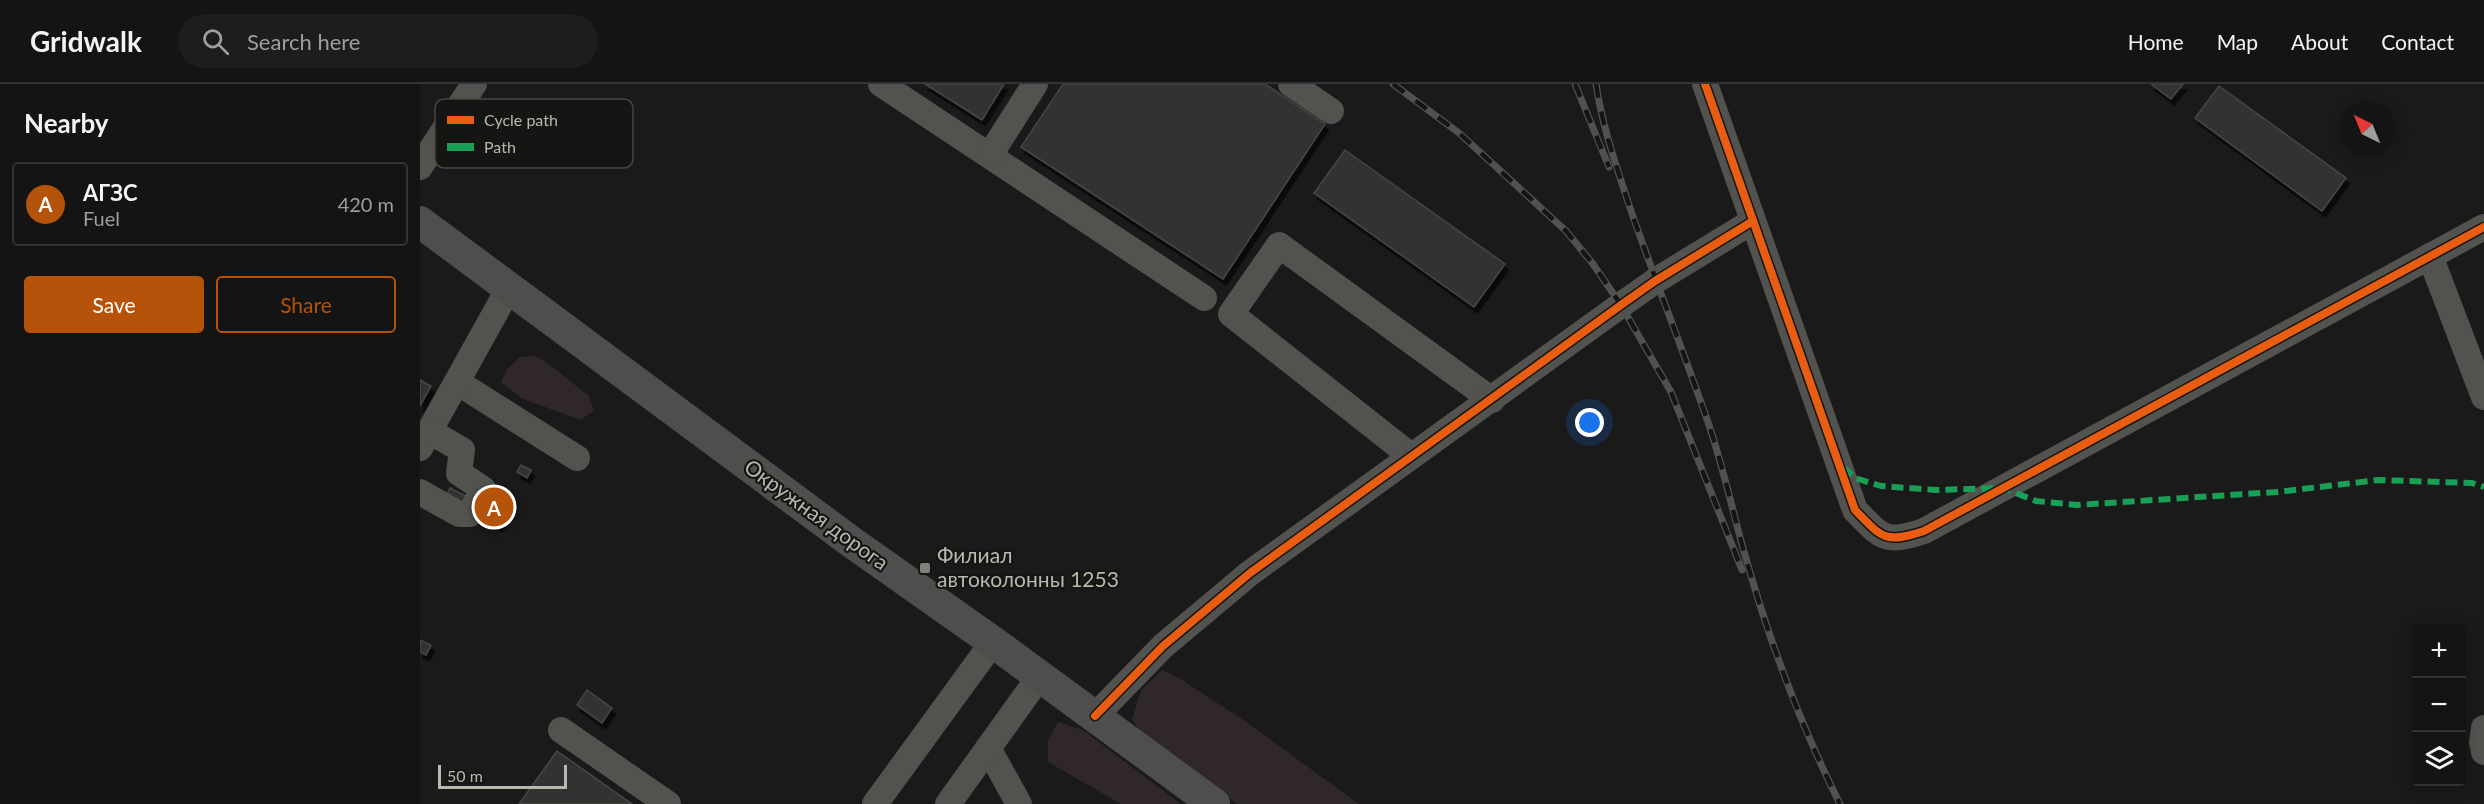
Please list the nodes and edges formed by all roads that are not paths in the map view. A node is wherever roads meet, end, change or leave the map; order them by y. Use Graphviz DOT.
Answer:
graph roads {
  1 [pos="474,84"];
  2 [pos="1035,84"];
  3 [pos="1291,84"];
  4 [pos="1706,84"];
  5 [pos="892,87"];
  6 [pos="464,99"];
  7 [pos="1331,111"];
  8 [pos="435,144"];
  9 [pos="990,154"];
  10 [pos="420,167"];
  11 [pos="1753,221"];
  12 [pos="420,222"];
  13 [pos="2484,227"];
  14 [pos="2430,256"];
  15 [pos="509,288"];
  16 [pos="1204,298"];
  17 [pos="457,382"];
  18 [pos="2484,397"];
  19 [pos="1492,400"];
  20 [pos="425,440"];
  21 [pos="1412,456"];
  22 [pos="577,458"];
  23 [pos="420,492"];
  24 [pos="993,642"];
  25 [pos="1040,676"];
  26 [pos="1095,716"];
  27 [pos="2484,728"];
  28 [pos="561,730"];
  29 [pos="988,748"];
  30 [pos="2484,752"];
  31 [pos="668,804"];
  32 [pos="875,804"];
  33 [pos="948,804"];
  34 [pos="1019,804"];
  35 [pos="1214,804"];
  1 -- 6 [label="street"];
  2 -- 9 [label="street"];
  3 -- 7 [label="street"];
  4 -- 11 [label="street"];
  5 -- 9 [label="street"];
  8 -- 10 [label="street"];
  9 -- 16 [label="street"];
  11 -- 14 [label="street"];
  11 -- 19 [label="street"];
  12 -- 15 [label="main road, Окружная дорога"];
  13 -- 14 [label="street"];
  14 -- 18 [label="street"];
  15 -- 17 [label="street"];
  15 -- 24 [label="main road, Окружная дорога"];
  17 -- 20 [label="street"];
  17 -- 22 [label="street"];
  19 -- 21 [label="street"];
  19 -- 21 [label="street"];
  20 -- 23 [label="street"];
  21 -- 26 [label="street"];
  24 -- 25 [label="main road, Окружная дорога"];
  24 -- 32 [label="street"];
  25 -- 26 [label="main road, Окружная дорога"];
  25 -- 29 [label="street"];
  26 -- 35 [label="main road, Окружная дорога"];
  27 -- 30 [label="street"];
  28 -- 31 [label="street"];
  29 -- 33 [label="street"];
  29 -- 34 [label="street"];
}
